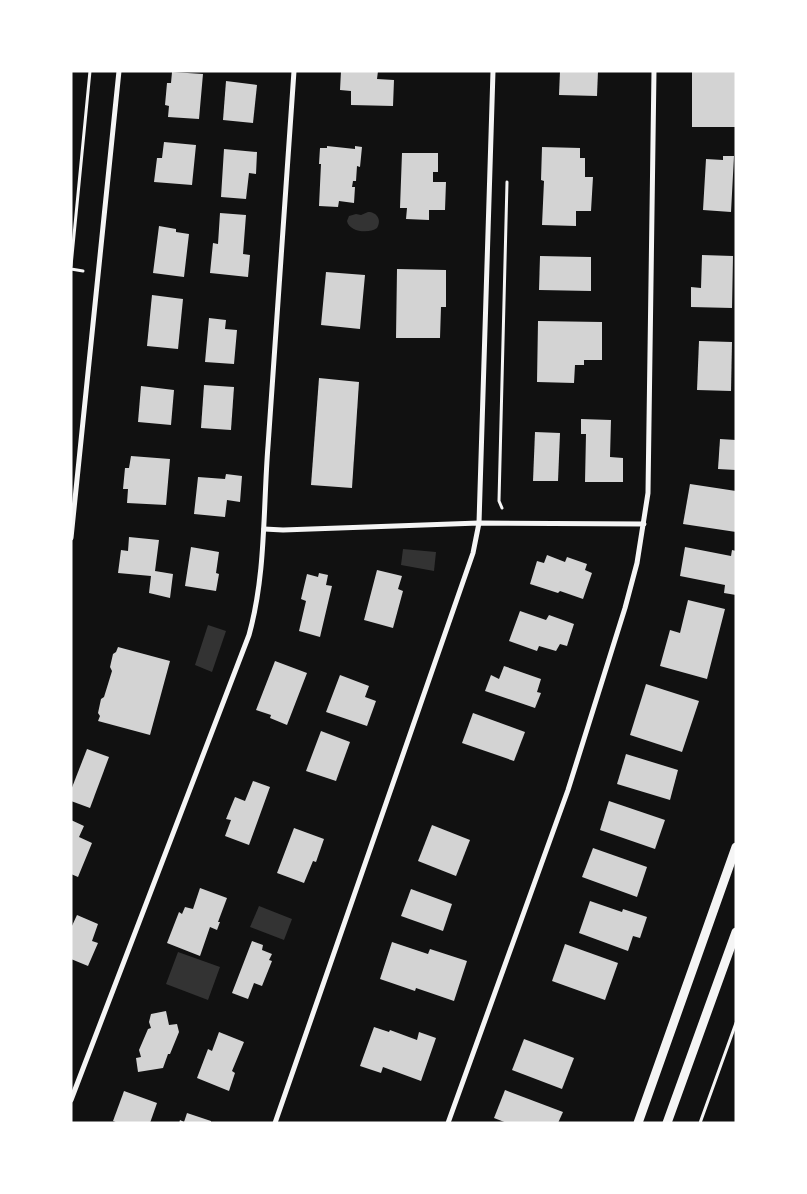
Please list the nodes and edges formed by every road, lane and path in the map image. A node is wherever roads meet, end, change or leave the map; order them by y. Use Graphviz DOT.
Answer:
graph roads {
  1 [pos="90,71"];
  2 [pos="119,71"];
  3 [pos="294,71"];
  4 [pos="492,71"];
  5 [pos="654,71"];
  6 [pos="507,179"];
  7 [pos="71,266"];
  8 [pos="507,513"];
  9 [pos="478,523"];
  10 [pos="644,524"];
  11 [pos="264,529"];
  12 [pos="71,538"];
  13 [pos="736,847"];
  14 [pos="736,932"];
  15 [pos="736,1023"];
  16 [pos="71,1100"];
  17 [pos="275,1123"];
  18 [pos="448,1123"];
  19 [pos="638,1123"];
  20 [pos="668,1123"];
  21 [pos="700,1123"];
  1 -- 7 [label="path"];
  2 -- 12 [label="street"];
  3 -- 11 [label="street"];
  4 -- 9 [label="street"];
  5 -- 10 [label="street"];
  6 -- 8 [label="path"];
  9 -- 10 [label="street"];
  9 -- 11 [label="street"];
  9 -- 17 [label="street"];
  10 -- 18 [label="street"];
  11 -- 16 [label="street"];
  13 -- 19 [label="street"];
  14 -- 20 [label="street"];
  15 -- 21 [label="path"];
}
